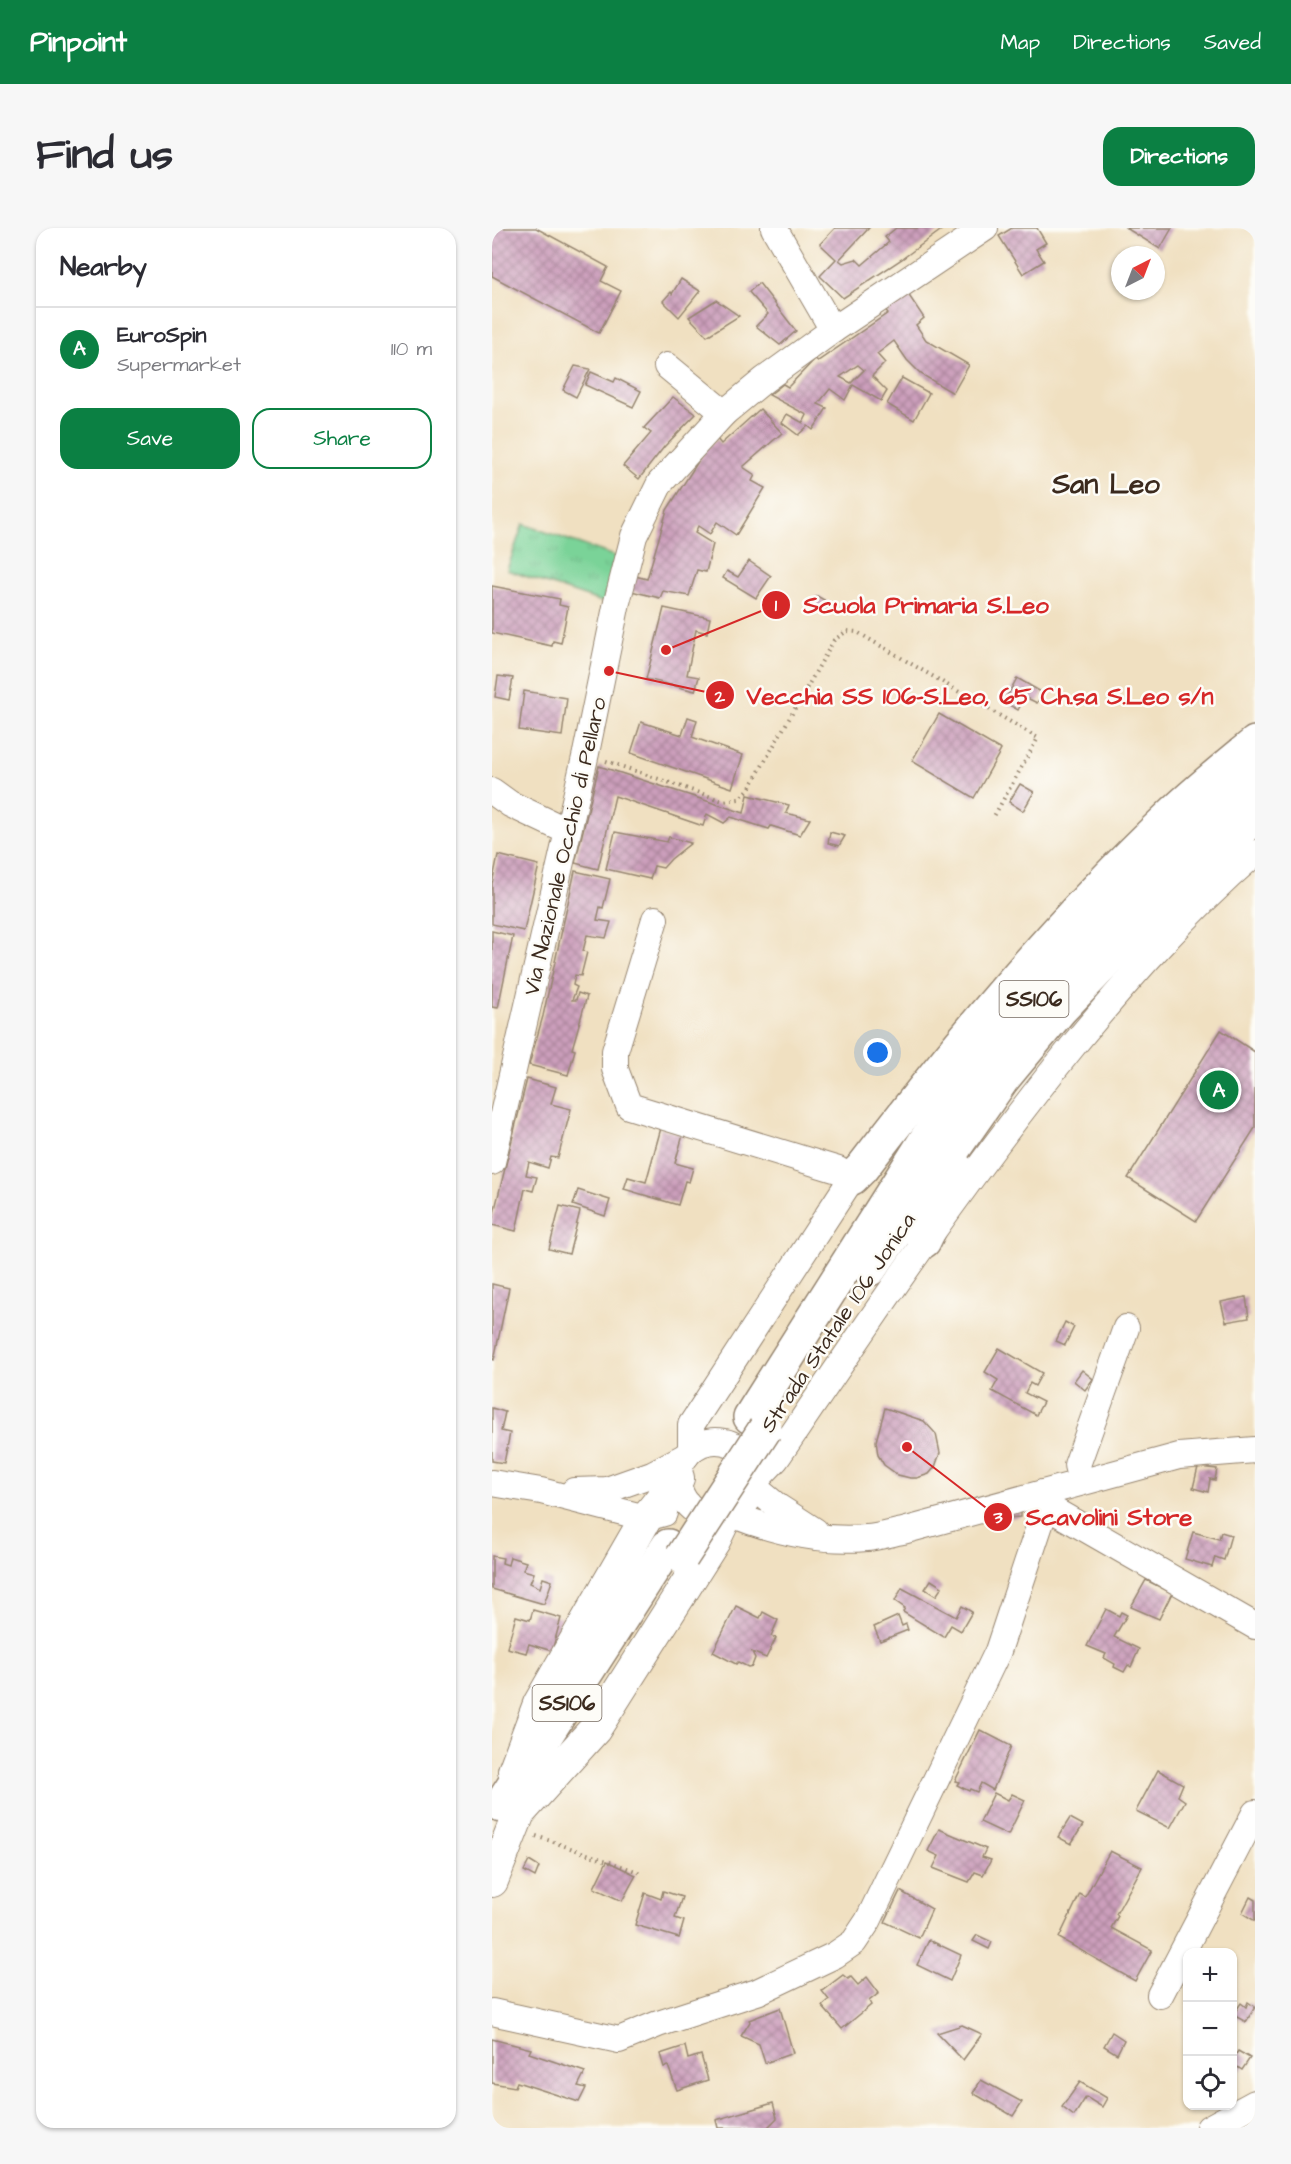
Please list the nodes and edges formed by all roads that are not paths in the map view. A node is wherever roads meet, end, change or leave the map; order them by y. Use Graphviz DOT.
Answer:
graph roads {
  1 [pos="774,228"];
  2 [pos="985,228"];
  3 [pos="833,330"];
  4 [pos="667,366"];
  5 [pos="724,413"];
  6 [pos="1255,743"];
  7 [pos="1255,778"];
  8 [pos="492,791"];
  9 [pos="1255,817"];
  10 [pos="567,831"];
  11 [pos="1255,853"];
  12 [pos="655,919"];
  13 [pos="1002,1080"];
  14 [pos="492,1162"];
  15 [pos="852,1178"];
  16 [pos="924,1242"];
  17 [pos="1126,1328"];
  18 [pos="758,1423"];
  19 [pos="1255,1450"];
  20 [pos="685,1462"];
  21 [pos="1081,1482"];
  22 [pos="492,1483"];
  23 [pos="754,1484"];
  24 [pos="541,1491"];
  25 [pos="1044,1499"];
  26 [pos="690,1507"];
  27 [pos="729,1515"];
  28 [pos="646,1518"];
  29 [pos="826,1538"];
  30 [pos="1255,1626"];
  31 [pos="1255,1813"];
  32 [pos="510,1820"];
  33 [pos="492,1881"];
  34 [pos="1160,1995"];
  35 [pos="492,2012"];
  36 [pos="1255,2103"];
  37 [pos="1209,2128"];
  1 -- 3 [label="street"];
  2 -- 3 [label="street, Via Nazionale Occhio di Pellaro"];
  3 -- 5 [label="street, Via Nazionale Occhio di Pellaro"];
  4 -- 5 [label="street"];
  5 -- 10 [label="street, Via Nazionale Occhio di Pellaro"];
  6 -- 15 [label="highway"];
  7 -- 18 [label="highway, Strada Statale 106 Jonica / SS106"];
  8 -- 10 [label="street"];
  9 -- 13 [label="highway, Strada Statale 106 Jonica / SS106"];
  10 -- 14 [label="street, Via Nazionale Occhio di Pellaro"];
  11 -- 16 [label="street"];
  12 -- 15 [label="street"];
  13 -- 16 [label="highway"];
  13 -- 18 [label="highway, Strada Statale 106 Jonica / SS106"];
  15 -- 20 [label="street"];
  16 -- 23 [label="street"];
  17 -- 21 [label="street"];
  18 -- 32 [label="highway, Strada Statale 106 Jonica / SS106"];
  19 -- 21 [label="street"];
  20 -- 23 [label="street"];
  20 -- 24 [label="street"];
  20 -- 26 [label="street"];
  20 -- 28 [label="main road"];
  21 -- 25 [label="street"];
  22 -- 24 [label="street"];
  23 -- 27 [label="street"];
  23 -- 29 [label="street"];
  24 -- 28 [label="street"];
  25 -- 29 [label="street"];
  25 -- 30 [label="street"];
  25 -- 35 [label="street"];
  26 -- 27 [label="street"];
  26 -- 28 [label="street"];
  27 -- 29 [label="street"];
  27 -- 32 [label="main road"];
  28 -- 32 [label="main road"];
  31 -- 34 [label="street"];
  32 -- 33 [label="main road, Strada Statale 106 Jonica / SS106"];
  36 -- 37 [label="street"];
}
